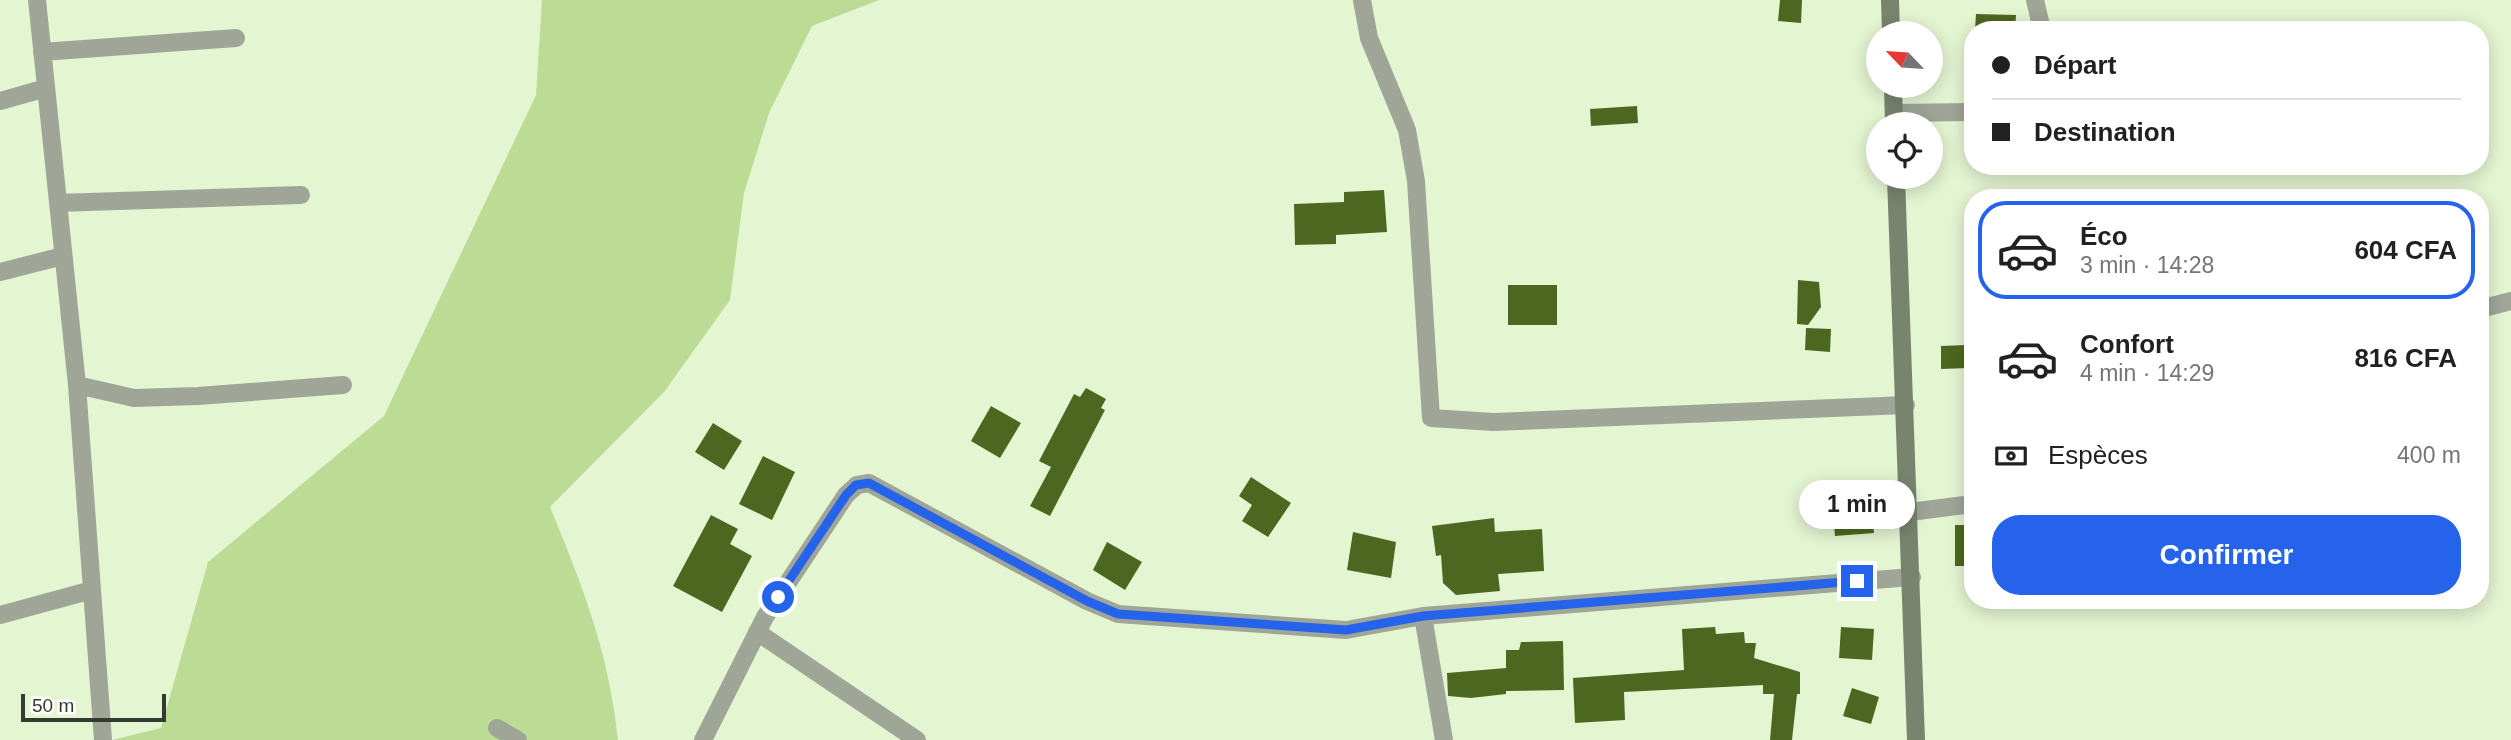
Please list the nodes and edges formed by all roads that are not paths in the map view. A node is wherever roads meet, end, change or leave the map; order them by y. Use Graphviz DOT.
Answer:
graph roads {
  1 [pos="37,0"];
  2 [pos="1362,0"];
  3 [pos="1890,0"];
  4 [pos="2035,0"];
  5 [pos="1891,21"];
  6 [pos="2040,21"];
  7 [pos="236,38"];
  8 [pos="42,52"];
  9 [pos="46,88"];
  10 [pos="0,101"];
  11 [pos="1964,113"];
  12 [pos="1943,114"];
  13 [pos="1897,189"];
  14 [pos="301,195"];
  15 [pos="58,203"];
  16 [pos="63,256"];
  17 [pos="0,272"];
  18 [pos="2511,301"];
  19 [pos="2489,307"];
  20 [pos="77,384"];
  21 [pos="343,386"];
  22 [pos="1906,405"];
  23 [pos="1964,504"];
  24 [pos="1910,512"];
  25 [pos="1912,577"];
  26 [pos="92,590"];
  27 [pos="0,615"];
  28 [pos="1423,616"];
  29 [pos="757,632"];
  30 [pos="497,728"];
  31 [pos="103,740"];
  32 [pos="518,740"];
  33 [pos="703,740"];
  34 [pos="917,740"];
  35 [pos="1444,740"];
  36 [pos="1916,740"];
  1 -- 8 [label="street"];
  2 -- 22 [label="street"];
  3 -- 5 [label="street"];
  4 -- 6 [label="street"];
  7 -- 8 [label="street"];
  8 -- 9 [label="street"];
  9 -- 10 [label="street"];
  9 -- 15 [label="street"];
  11 -- 12 [label="street"];
  13 -- 22 [label="street"];
  14 -- 15 [label="street"];
  15 -- 16 [label="street"];
  16 -- 17 [label="street"];
  16 -- 20 [label="street"];
  18 -- 19 [label="street"];
  20 -- 21 [label="street"];
  20 -- 26 [label="street"];
  22 -- 24 [label="street"];
  23 -- 24 [label="street"];
  24 -- 25 [label="street"];
  25 -- 28 [label="street"];
  25 -- 36 [label="street"];
  26 -- 27 [label="street"];
  26 -- 31 [label="street"];
  28 -- 29 [label="street"];
  28 -- 35 [label="street"];
  29 -- 33 [label="street"];
  29 -- 34 [label="street"];
  30 -- 32 [label="street"];
}
